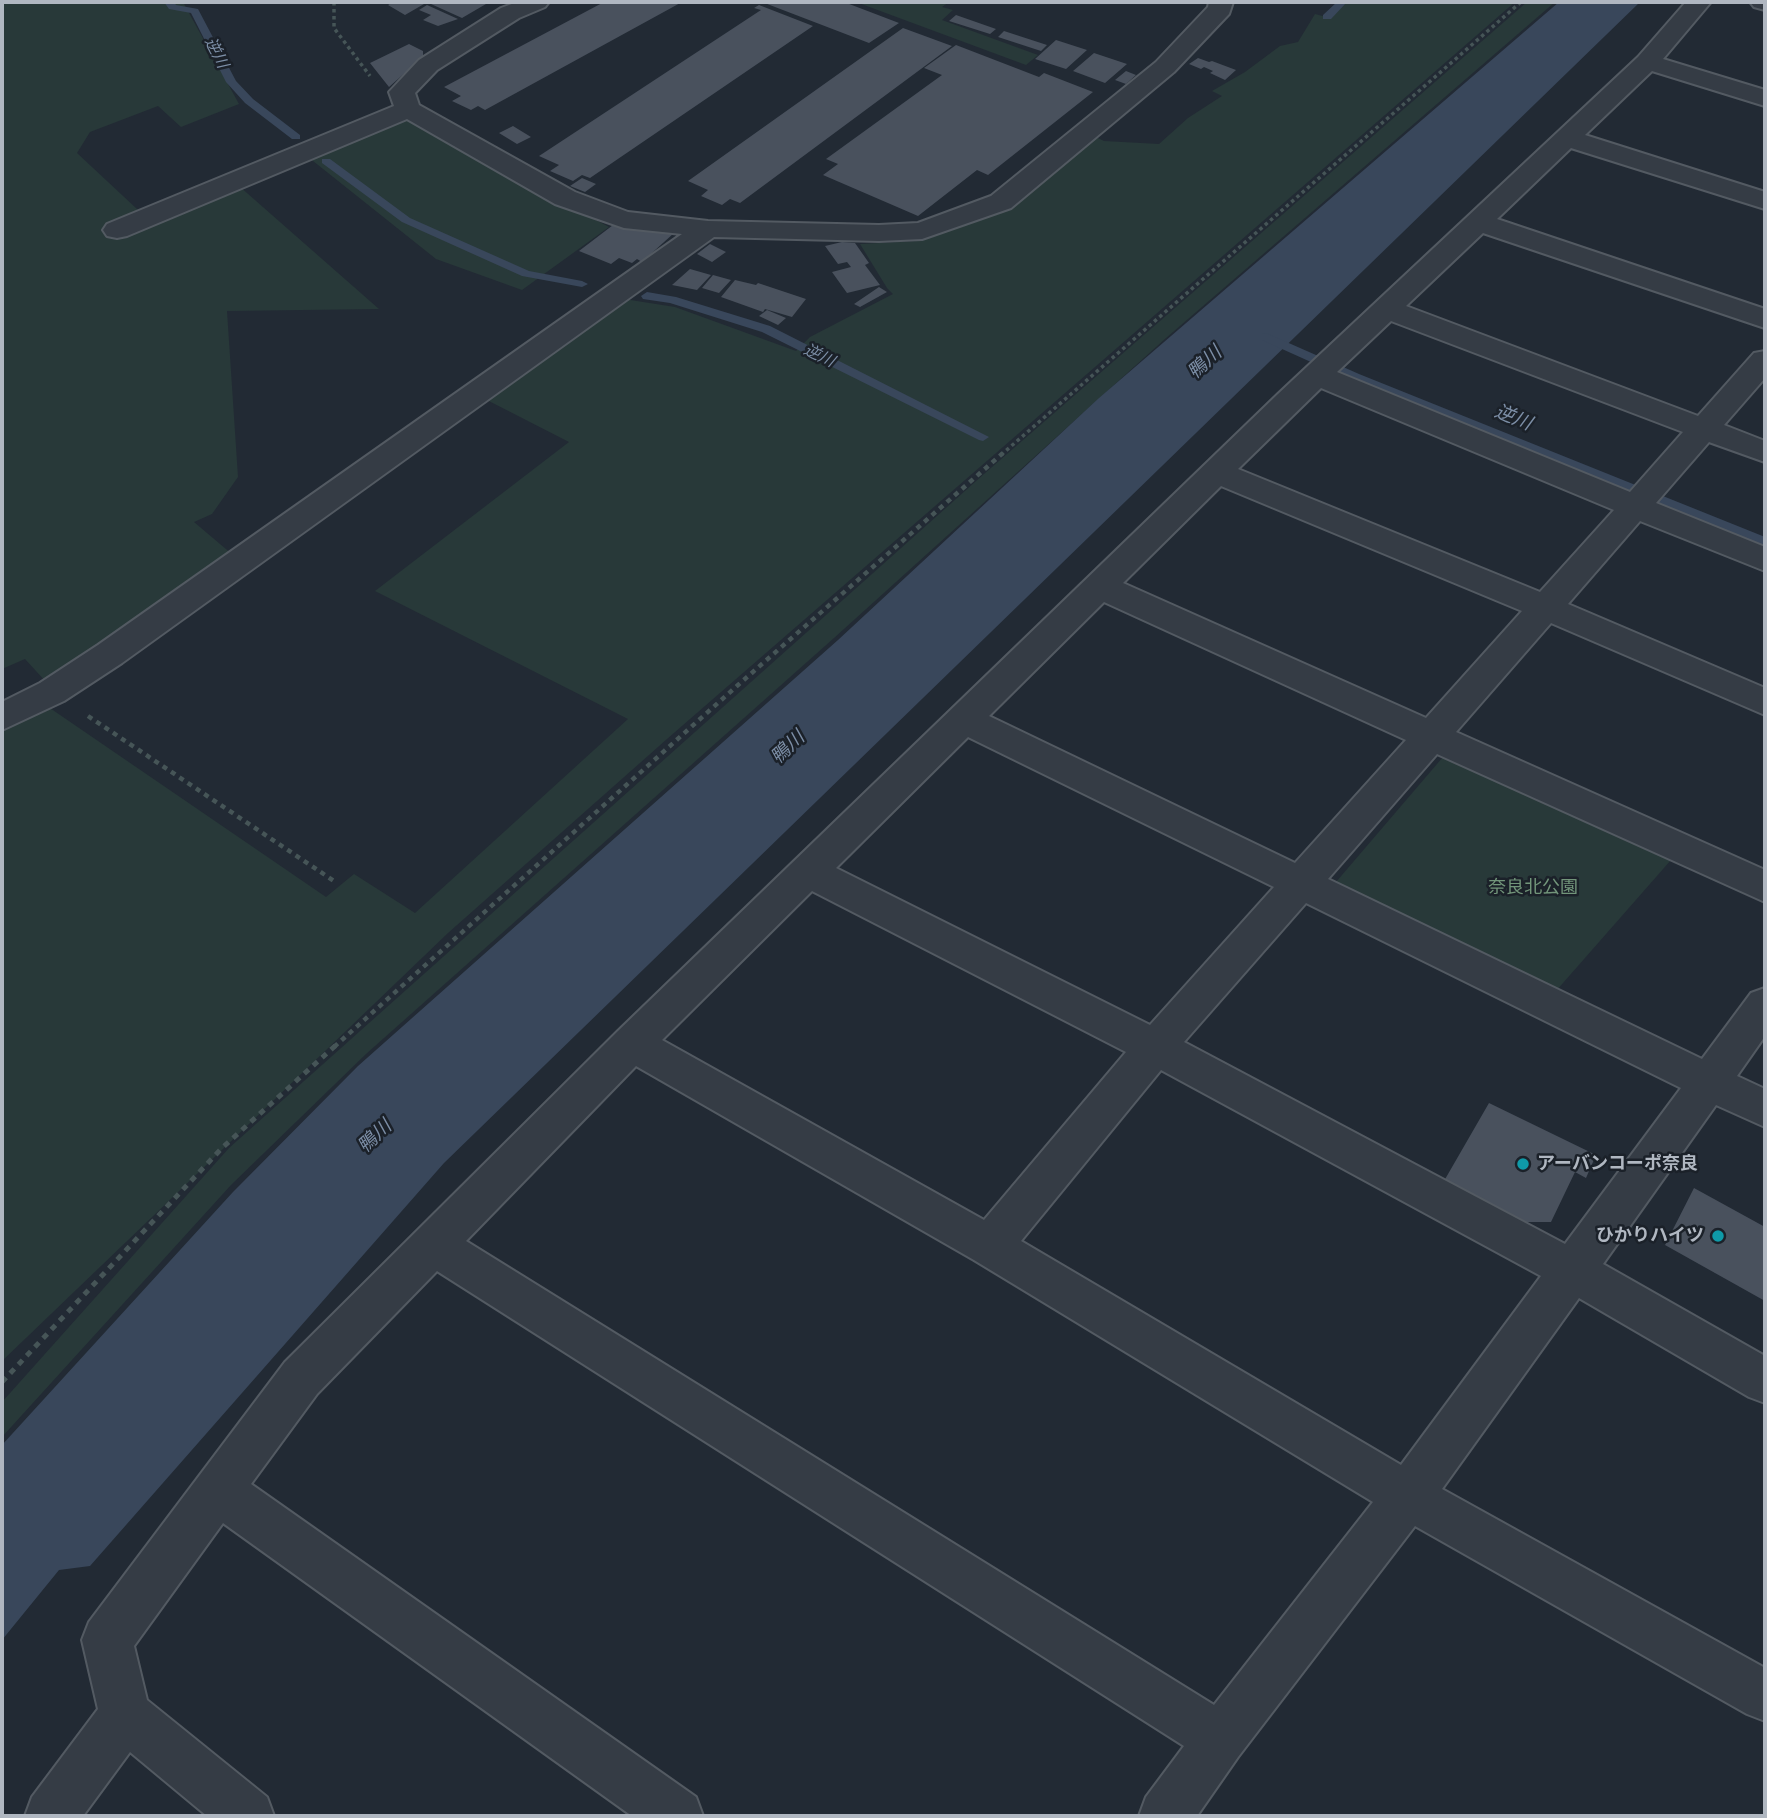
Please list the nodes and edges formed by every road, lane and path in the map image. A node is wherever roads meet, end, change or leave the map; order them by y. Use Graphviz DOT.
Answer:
graph roads {
  1 [pos="334,2"];
  2 [pos="537,2"];
  3 [pos="1221,2"];
  4 [pos="1521,2"];
  5 [pos="1699,2"];
  6 [pos="1647,62"];
  7 [pos="1765,98"];
  8 [pos="406,105"];
  9 [pos="1566,138"];
  10 [pos="1765,201"];
  11 [pos="1478,222"];
  12 [pos="708,229"];
  13 [pos="117,230"];
  14 [pos="1386,309"];
  15 [pos="1765,319"];
  16 [pos="1765,360"];
  17 [pos="1325,368"];
  18 [pos="1704,431"];
  19 [pos="1765,452"];
  20 [pos="1216,472"];
  21 [pos="1645,498"];
  22 [pos="1765,560"];
  23 [pos="1100,586"];
  24 [pos="1546,608"];
  25 [pos="52,692"];
  26 [pos="1765,702"];
  27 [pos="2,717"];
  28 [pos="964,719"];
  29 [pos="1433,738"];
  30 [pos="807,871"];
  31 [pos="334,881"];
  32 [pos="1302,883"];
  33 [pos="1765,887"];
  34 [pos="1765,1005"];
  35 [pos="632,1043"];
  36 [pos="1156,1047"];
  37 [pos="1708,1081"];
  38 [pos="1765,1109"];
  39 [pos="433,1244"];
  40 [pos="989,1246"];
  41 [pos="1574,1270"];
  42 [pos="1765,1381"];
  43 [pos="2,1382"];
  44 [pos="218,1490"];
  45 [pos="1408,1496"];
  46 [pos="1765,1696"];
  47 [pos="125,1715"];
  48 [pos="1220,1739"];
  49 [pos="51,1816"];
  50 [pos="248,1816"];
  51 [pos="677,1816"];
  52 [pos="1165,1816"];
  1 -- 8 [label="path"];
  2 -- 8 [label="street"];
  3 -- 12 [label="street"];
  4 -- 43 [label="path"];
  5 -- 6 [label="street"];
  6 -- 7 [label="street"];
  6 -- 9 [label="street"];
  8 -- 12 [label="street"];
  8 -- 13 [label="street"];
  9 -- 10 [label="street"];
  9 -- 11 [label="street"];
  11 -- 14 [label="street"];
  11 -- 15 [label="street"];
  12 -- 25 [label="street"];
  14 -- 17 [label="street"];
  14 -- 18 [label="street"];
  16 -- 18 [label="street"];
  17 -- 20 [label="street"];
  17 -- 21 [label="street"];
  18 -- 19 [label="street"];
  18 -- 21 [label="street"];
  20 -- 23 [label="street"];
  20 -- 24 [label="street"];
  21 -- 22 [label="street"];
  21 -- 24 [label="street"];
  23 -- 28 [label="street"];
  23 -- 29 [label="street"];
  24 -- 26 [label="street"];
  24 -- 29 [label="street"];
  25 -- 27 [label="street"];
  25 -- 31 [label="path"];
  28 -- 30 [label="street"];
  28 -- 32 [label="street"];
  29 -- 32 [label="street"];
  29 -- 33 [label="street"];
  30 -- 35 [label="street"];
  30 -- 36 [label="street"];
  32 -- 36 [label="street"];
  32 -- 37 [label="street"];
  34 -- 37 [label="street"];
  35 -- 39 [label="street"];
  35 -- 40 [label="street"];
  36 -- 40 [label="street"];
  36 -- 41 [label="street"];
  37 -- 38 [label="street"];
  37 -- 41 [label="street"];
  39 -- 44 [label="street"];
  39 -- 48 [label="street"];
  40 -- 45 [label="street"];
  41 -- 42 [label="street"];
  41 -- 45 [label="street"];
  44 -- 47 [label="street"];
  44 -- 51 [label="street"];
  45 -- 46 [label="street"];
  45 -- 48 [label="street"];
  47 -- 49 [label="street"];
  47 -- 50 [label="street"];
  48 -- 52 [label="street"];
}
